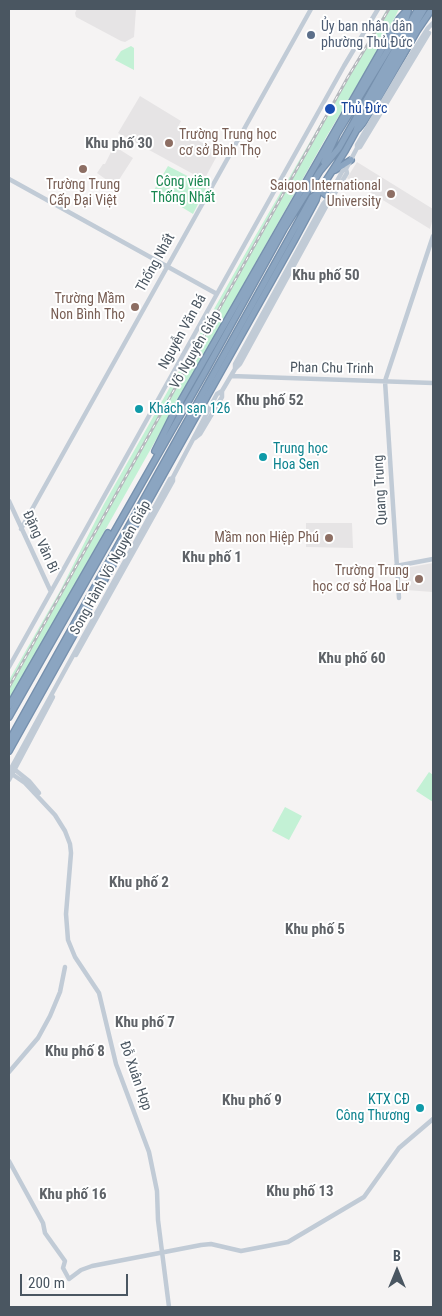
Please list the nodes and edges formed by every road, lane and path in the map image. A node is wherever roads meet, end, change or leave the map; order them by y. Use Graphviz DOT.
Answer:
graph roads {
  1 [pos="311,9"];
  2 [pos="378,9"];
  3 [pos="408,9"];
  4 [pos="418,9"];
  5 [pos="424,9"];
  6 [pos="432,9"];
  7 [pos="433,24"];
  8 [pos="355,128"];
  9 [pos="351,160"];
  10 [pos="320,170"];
  11 [pos="331,173"];
  12 [pos="9,179"];
  13 [pos="318,192"];
  14 [pos="330,196"];
  15 [pos="283,222"];
  16 [pos="284,229"];
  17 [pos="433,236"];
  18 [pos="273,249"];
  19 [pos="266,252"];
  20 [pos="167,267"];
  21 [pos="217,294"];
  22 [pos="231,376"];
  23 [pos="385,381"];
  24 [pos="433,383"];
  25 [pos="174,413"];
  26 [pos="174,424"];
  27 [pos="163,444"];
  28 [pos="156,448"];
  29 [pos="9,501"];
  30 [pos="21,528"];
  31 [pos="433,559"];
  32 [pos="396,566"];
  33 [pos="51,592"];
  34 [pos="399,598"];
  35 [pos="9,667"];
  36 [pos="64,674"];
  37 [pos="9,706"];
  38 [pos="9,717"];
  39 [pos="12,741"];
  40 [pos="9,751"];
  41 [pos="10,770"];
  42 [pos="9,780"];
  43 [pos="65,966"];
  44 [pos="9,1072"];
  45 [pos="433,1119"];
  46 [pos="9,1161"];
  47 [pos="161,1252"];
  48 [pos="169,1307"];
  1 -- 20 [label="main road, Thống Nhất"];
  2 -- 21 [label="main road, Nguyễn Văn Bá"];
  3 -- 10 [label="highway, Võ Nguyên Giáp"];
  3 -- 15 [label="highway, Võ Nguyên Giáp"];
  4 -- 8 [label="highway"];
  5 -- 8 [label="highway"];
  6 -- 8 [label="highway, Võ Nguyên Giáp"];
  7 -- 9 [label="main road, Song Hành Võ Nguyên Giáp"];
  8 -- 10 [label="highway, Võ Nguyên Giáp"];
  8 -- 11 [label="highway, Võ Nguyên Giáp"];
  9 -- 11 [label="highway"];
  9 -- 14 [label="main road, Song Hành Võ Nguyên Giáp"];
  10 -- 16 [label="highway, Võ Nguyên Giáp"];
  11 -- 13 [label="highway, Võ Nguyên Giáp"];
  12 -- 20 [label="main road"];
  13 -- 14 [label="highway"];
  13 -- 39 [label="highway, Võ Nguyên Giáp"];
  13 -- 39 [label="highway, Võ Nguyên Giáp"];
  14 -- 22 [label="main road, Song Hành Võ Nguyên Giáp"];
  15 -- 16 [label="highway"];
  15 -- 19 [label="highway, Võ Nguyên Giáp"];
  16 -- 18 [label="highway, Võ Nguyên Giáp"];
  17 -- 23 [label="main road"];
  18 -- 19 [label="highway"];
  18 -- 26 [label="highway, Võ Nguyên Giáp"];
  19 -- 25 [label="highway, Võ Nguyên Giáp"];
  20 -- 21 [label="main road"];
  20 -- 30 [label="main road, Thống Nhất"];
  21 -- 33 [label="main road, Nguyễn Văn Bá"];
  22 -- 23 [label="main road, Phan Chu Trinh"];
  22 -- 36 [label="main road, Song Hành Võ Nguyên Giáp"];
  23 -- 24 [label="main road, Phan Chu Trinh"];
  23 -- 32 [label="main road, Quang Trung"];
  25 -- 26 [label="highway"];
  25 -- 28 [label="highway, Võ Nguyên Giáp"];
  26 -- 27 [label="highway, Võ Nguyên Giáp"];
  27 -- 28 [label="highway"];
  27 -- 38 [label="highway, Võ Nguyên Giáp"];
  28 -- 37 [label="highway, Võ Nguyên Giáp"];
  29 -- 30 [label="main road, Đặng Văn Bi"];
  30 -- 33 [label="main road, Đặng Văn Bi"];
  31 -- 32 [label="main road"];
  32 -- 34 [label="main road, Quang Trung"];
  33 -- 35 [label="main road, Nguyễn Văn Bá"];
  36 -- 41 [label="main road, Song Hành Võ Nguyên Giáp"];
  36 -- 41 [label="main road, Song Hành Võ Nguyên Giáp"];
  39 -- 40 [label="highway, Võ Nguyên Giáp"];
  41 -- 42 [label="main road, Song Hành Võ Nguyên Giáp"];
  41 -- 47 [label="main road, Đỗ Xuân Hợp"];
  43 -- 44 [label="main road"];
  45 -- 47 [label="main road"];
  46 -- 47 [label="main road"];
  47 -- 48 [label="main road, Đỗ Xuân Hợp"];
}
